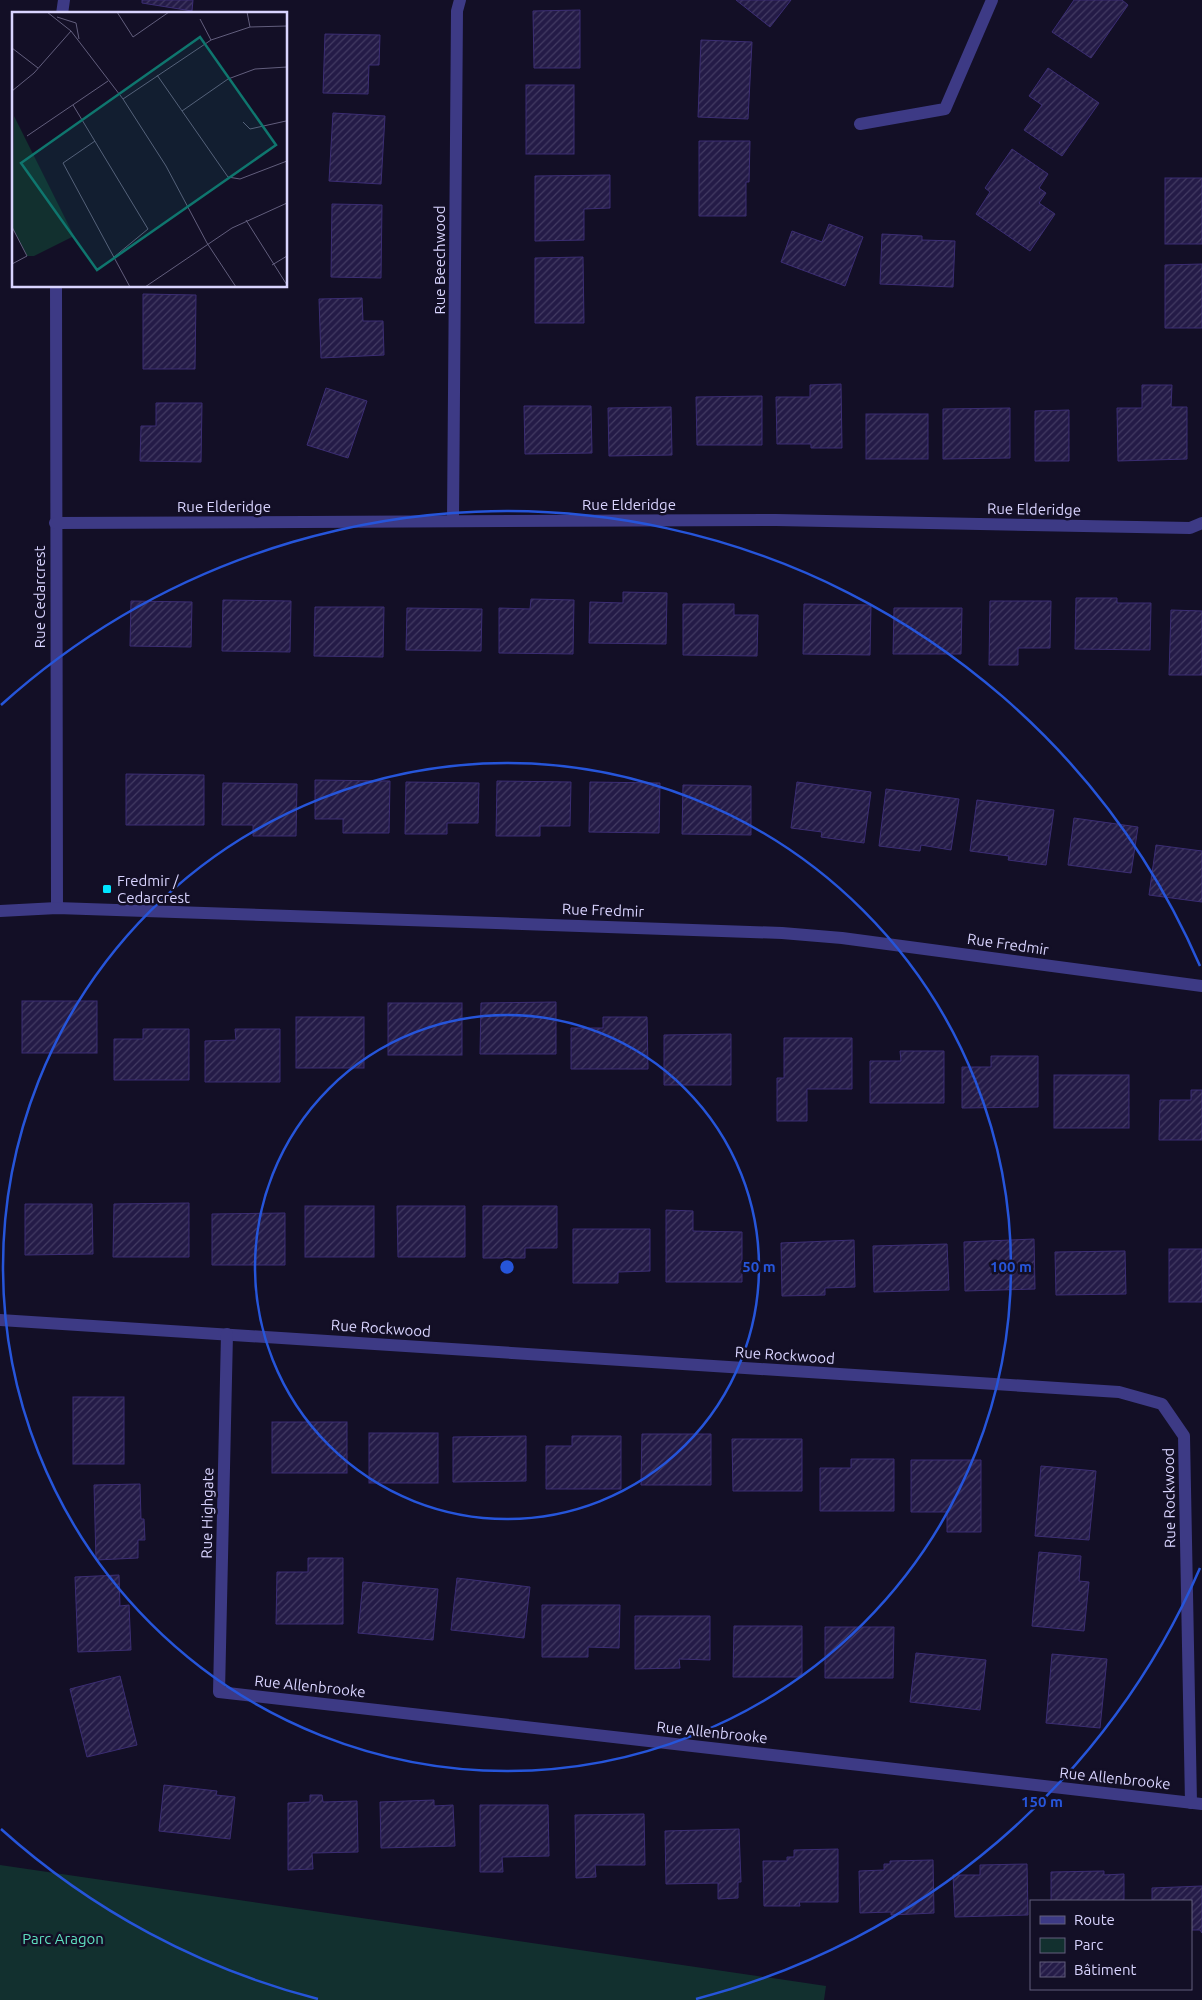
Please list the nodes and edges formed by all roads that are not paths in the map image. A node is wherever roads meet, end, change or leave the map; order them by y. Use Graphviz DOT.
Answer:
graph roads {
  1 [pos="460,0"];
  2 [pos="992,0"];
  3 [pos="860,124"];
  4 [pos="56,288"];
  5 [pos="453,520"];
  6 [pos="55,523"];
  7 [pos="1202,523"];
  8 [pos="56,908"];
  9 [pos="0,911"];
  10 [pos="1202,986"];
  11 [pos="0,1320"];
  12 [pos="227,1334"];
  13 [pos="219,1692"];
  14 [pos="1196,1803"];
  1 -- 5 [label="street, Rue Beechwood"];
  2 -- 3 [label="street"];
  4 -- 6 [label="street, Rue Cedarcrest"];
  5 -- 6 [label="street, Rue Elderidge"];
  5 -- 7 [label="street, Rue Elderidge"];
  6 -- 8 [label="street, Rue Cedarcrest"];
  8 -- 9 [label="street, Rue Fredmir"];
  8 -- 10 [label="street, Rue Fredmir"];
  11 -- 12 [label="street, Rue Rockwood"];
  12 -- 13 [label="street, Rue Highgate"];
  12 -- 14 [label="street, Rue Rockwood"];
  13 -- 14 [label="street, Rue Allenbrooke"];
}
